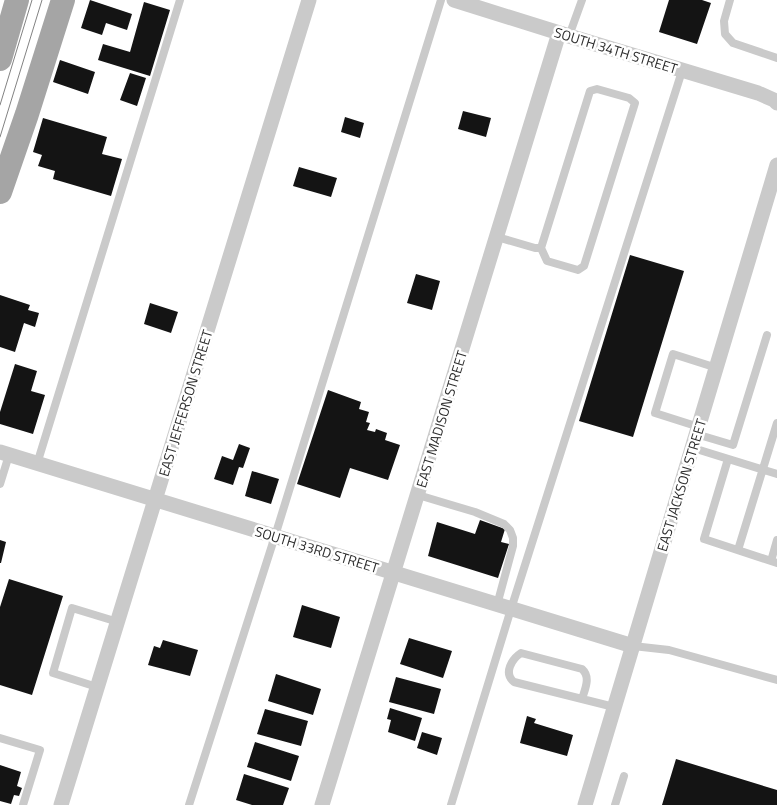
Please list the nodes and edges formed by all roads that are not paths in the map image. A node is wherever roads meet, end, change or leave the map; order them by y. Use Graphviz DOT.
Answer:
graph roads {
  1 [pos="17,0"];
  2 [pos="62,0"];
  3 [pos="180,0"];
  4 [pos="309,0"];
  5 [pos="441,0"];
  6 [pos="454,0"];
  7 [pos="582,0"];
  8 [pos="730,0"];
  9 [pos="564,35"];
  10 [pos="777,58"];
  11 [pos="0,59"];
  12 [pos="682,71"];
  13 [pos="777,103"];
  14 [pos="777,165"];
  15 [pos="0,192"];
  16 [pos="497,237"];
  17 [pos="541,248"];
  18 [pos="767,335"];
  19 [pos="716,368"];
  20 [pos="777,423"];
  21 [pos="696,436"];
  22 [pos="4,454"];
  23 [pos="728,459"];
  24 [pos="37,464"];
  25 [pos="763,469"];
  26 [pos="777,474"];
  27 [pos="0,484"];
  28 [pos="418,495"];
  29 [pos="156,499"];
  30 [pos="275,536"];
  31 [pos="777,540"];
  32 [pos="738,550"];
  33 [pos="774,562"];
  34 [pos="394,573"];
  35 [pos="504,607"];
  36 [pos="118,622"];
  37 [pos="633,646"];
  38 [pos="777,680"];
  39 [pos="97,687"];
  40 [pos="582,699"];
  41 [pos="614,707"];
  42 [pos="0,738"];
  43 [pos="624,776"];
  44 [pos="23,805"];
  45 [pos="61,805"];
  46 [pos="189,805"];
  47 [pos="322,805"];
  48 [pos="451,805"];
  49 [pos="584,805"];
  50 [pos="615,805"];
  1 -- 11 [label="main road"];
  2 -- 15 [label="main road"];
  3 -- 24 [label="lane"];
  4 -- 29 [label="street, EAST JEFFERSON STREET"];
  5 -- 30 [label="lane"];
  6 -- 9 [label="street, SOUTH 34TH STREET"];
  7 -- 9 [label="lane"];
  8 -- 10 [label="lane"];
  9 -- 12 [label="street, SOUTH 34TH STREET"];
  9 -- 16 [label="street, EAST MADISON STREET"];
  12 -- 13 [label="street, SOUTH 34TH STREET"];
  12 -- 35 [label="lane"];
  14 -- 19 [label="street, EAST JACKSON STREET"];
  16 -- 17 [label="lane"];
  16 -- 28 [label="street, EAST MADISON STREET"];
  17 -- 17 [label="lane"];
  18 -- 21 [label="lane"];
  19 -- 21 [label="street, EAST JACKSON STREET"];
  19 -- 21 [label="lane"];
  20 -- 25 [label="lane"];
  21 -- 23 [label="lane"];
  21 -- 37 [label="street, EAST JACKSON STREET"];
  22 -- 24 [label="street, SOUTH 33RD STREET"];
  22 -- 27 [label="lane"];
  23 -- 25 [label="lane"];
  23 -- 32 [label="lane"];
  24 -- 29 [label="street, SOUTH 33RD STREET"];
  25 -- 26 [label="lane"];
  25 -- 32 [label="lane"];
  28 -- 34 [label="street, EAST MADISON STREET"];
  28 -- 35 [label="lane"];
  29 -- 30 [label="street, SOUTH 33RD STREET"];
  29 -- 36 [label="street, EAST JEFFERSON STREET"];
  30 -- 34 [label="street, SOUTH 33RD STREET"];
  30 -- 46 [label="lane"];
  31 -- 33 [label="lane"];
  32 -- 33 [label="lane"];
  34 -- 35 [label="street, SOUTH 33RD STREET"];
  34 -- 47 [label="street, EAST MADISON STREET"];
  35 -- 37 [label="street, SOUTH 33RD STREET"];
  35 -- 48 [label="lane"];
  36 -- 39 [label="street, EAST JEFFERSON STREET"];
  36 -- 39 [label="lane"];
  37 -- 38 [label="lane"];
  37 -- 41 [label="street, EAST JACKSON STREET"];
  39 -- 45 [label="street, EAST JEFFERSON STREET"];
  40 -- 40 [label="lane"];
  40 -- 41 [label="lane"];
  41 -- 49 [label="street, EAST JACKSON STREET"];
  42 -- 44 [label="lane"];
  43 -- 50 [label="lane"];
}
